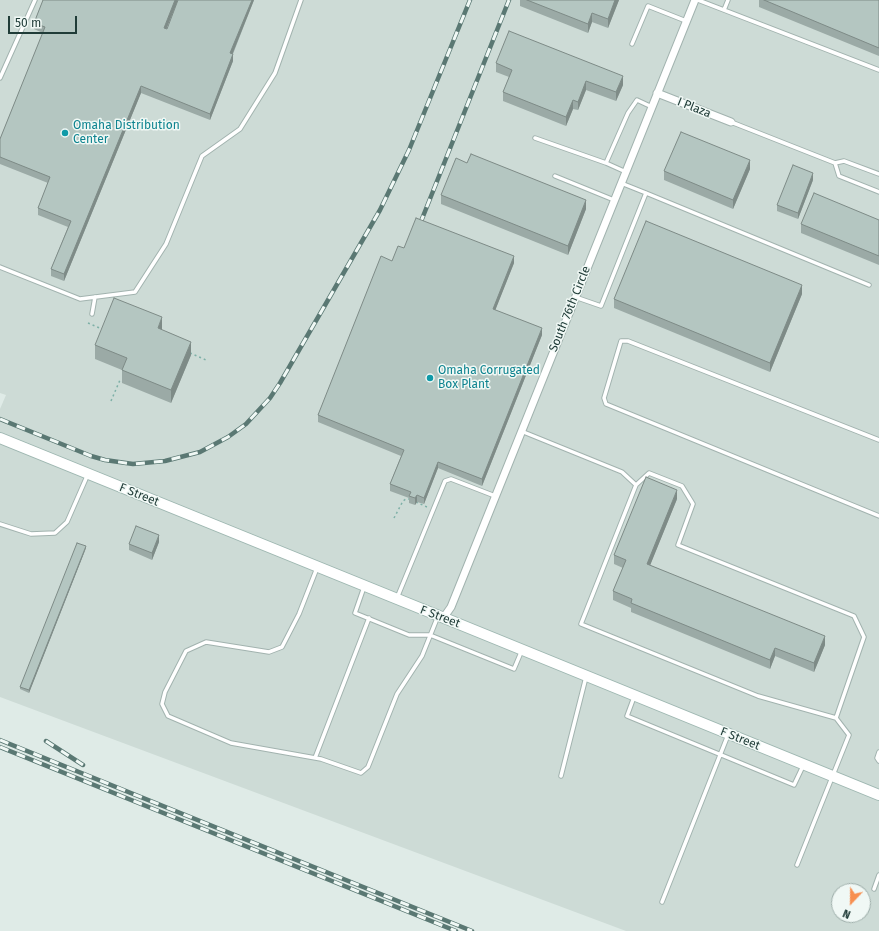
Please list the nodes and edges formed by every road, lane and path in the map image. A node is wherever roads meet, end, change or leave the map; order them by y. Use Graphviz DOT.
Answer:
graph roads {
  1 [pos="35,0"];
  2 [pos="301,0"];
  3 [pos="696,0"];
  4 [pos="728,0"];
  5 [pos="724,10"];
  6 [pos="686,21"];
  7 [pos="632,44"];
  8 [pos="879,70"];
  9 [pos="0,78"];
  10 [pos="657,93"];
  11 [pos="652,107"];
  12 [pos="732,122"];
  13 [pos="535,138"];
  14 [pos="835,163"];
  15 [pos="606,164"];
  16 [pos="626,172"];
  17 [pos="879,174"];
  18 [pos="555,176"];
  19 [pos="621,183"];
  20 [pos="879,192"];
  21 [pos="646,193"];
  22 [pos="614,200"];
  23 [pos="0,267"];
  24 [pos="870,285"];
  25 [pos="95,297"];
  26 [pos="575,297"];
  27 [pos="92,314"];
  28 [pos="88,323"];
  29 [pos="106,330"];
  30 [pos="184,351"];
  31 [pos="206,360"];
  32 [pos="122,381"];
  33 [pos="111,401"];
  34 [pos="521,431"];
  35 [pos="0,440"];
  36 [pos="879,440"];
  37 [pos="88,474"];
  38 [pos="636,485"];
  39 [pos="495,496"];
  40 [pos="411,499"];
  41 [pos="416,502"];
  42 [pos="429,507"];
  43 [pos="879,516"];
  44 [pos="394,518"];
  45 [pos="0,524"];
  46 [pos="318,567"];
  47 [pos="365,586"];
  48 [pos="397,599"];
  49 [pos="441,616"];
  50 [pos="369,618"];
  51 [pos="430,635"];
  52 [pos="522,650"];
  53 [pos="586,676"];
  54 [pos="635,696"];
  55 [pos="836,718"];
  56 [pos="729,734"];
  57 [pos="879,752"];
  58 [pos="721,754"];
  59 [pos="315,758"];
  60 [pos="879,761"];
  61 [pos="803,765"];
  62 [pos="561,776"];
  63 [pos="832,776"];
  64 [pos="879,796"];
  65 [pos="797,865"];
  66 [pos="879,875"];
  67 [pos="874,889"];
  68 [pos="662,902"];
  1 -- 9 [label="lane"];
  2 -- 25 [label="lane"];
  3 -- 5 [label="lane"];
  3 -- 6 [label="street, South 76th Circle"];
  4 -- 5 [label="lane"];
  5 -- 8 [label="lane"];
  6 -- 7 [label="lane"];
  6 -- 10 [label="street, South 76th Circle"];
  10 -- 11 [label="street, South 76th Circle"];
  10 -- 12 [label="street, I Plaza"];
  11 -- 15 [label="lane"];
  11 -- 16 [label="street, South 76th Circle"];
  12 -- 14 [label="lane"];
  13 -- 15 [label="lane"];
  14 -- 17 [label="lane"];
  14 -- 20 [label="lane"];
  15 -- 16 [label="lane"];
  16 -- 19 [label="street, South 76th Circle"];
  18 -- 22 [label="lane"];
  19 -- 21 [label="lane"];
  19 -- 22 [label="street, South 76th Circle"];
  21 -- 24 [label="lane"];
  21 -- 26 [label="lane"];
  22 -- 26 [label="street, South 76th Circle"];
  23 -- 25 [label="lane"];
  25 -- 27 [label="lane"];
  26 -- 34 [label="street, South 76th Circle"];
  28 -- 29 [label="path"];
  30 -- 31 [label="path"];
  32 -- 33 [label="path"];
  34 -- 38 [label="lane"];
  34 -- 39 [label="street, South 76th Circle"];
  35 -- 37 [label="street, F Street"];
  36 -- 43 [label="lane"];
  37 -- 45 [label="lane"];
  37 -- 46 [label="street, F Street"];
  38 -- 55 [label="lane"];
  38 -- 55 [label="lane"];
  39 -- 48 [label="lane"];
  39 -- 49 [label="street, South 76th Circle"];
  40 -- 44 [label="path"];
  41 -- 42 [label="path"];
  46 -- 47 [label="street, F Street"];
  46 -- 59 [label="lane"];
  47 -- 48 [label="street, F Street"];
  47 -- 50 [label="lane"];
  48 -- 49 [label="street, F Street"];
  49 -- 51 [label="lane"];
  49 -- 52 [label="street, F Street"];
  50 -- 51 [label="lane"];
  50 -- 59 [label="lane"];
  51 -- 52 [label="lane"];
  51 -- 59 [label="lane"];
  52 -- 53 [label="street, F Street"];
  53 -- 54 [label="street, F Street"];
  53 -- 62 [label="lane"];
  54 -- 56 [label="street, F Street"];
  54 -- 58 [label="lane"];
  55 -- 63 [label="lane"];
  56 -- 58 [label="lane"];
  56 -- 61 [label="street, F Street"];
  57 -- 60 [label="lane"];
  58 -- 61 [label="lane"];
  58 -- 68 [label="lane"];
  61 -- 63 [label="street, F Street"];
  63 -- 64 [label="street, F Street"];
  63 -- 65 [label="lane"];
  66 -- 67 [label="lane"];
}
